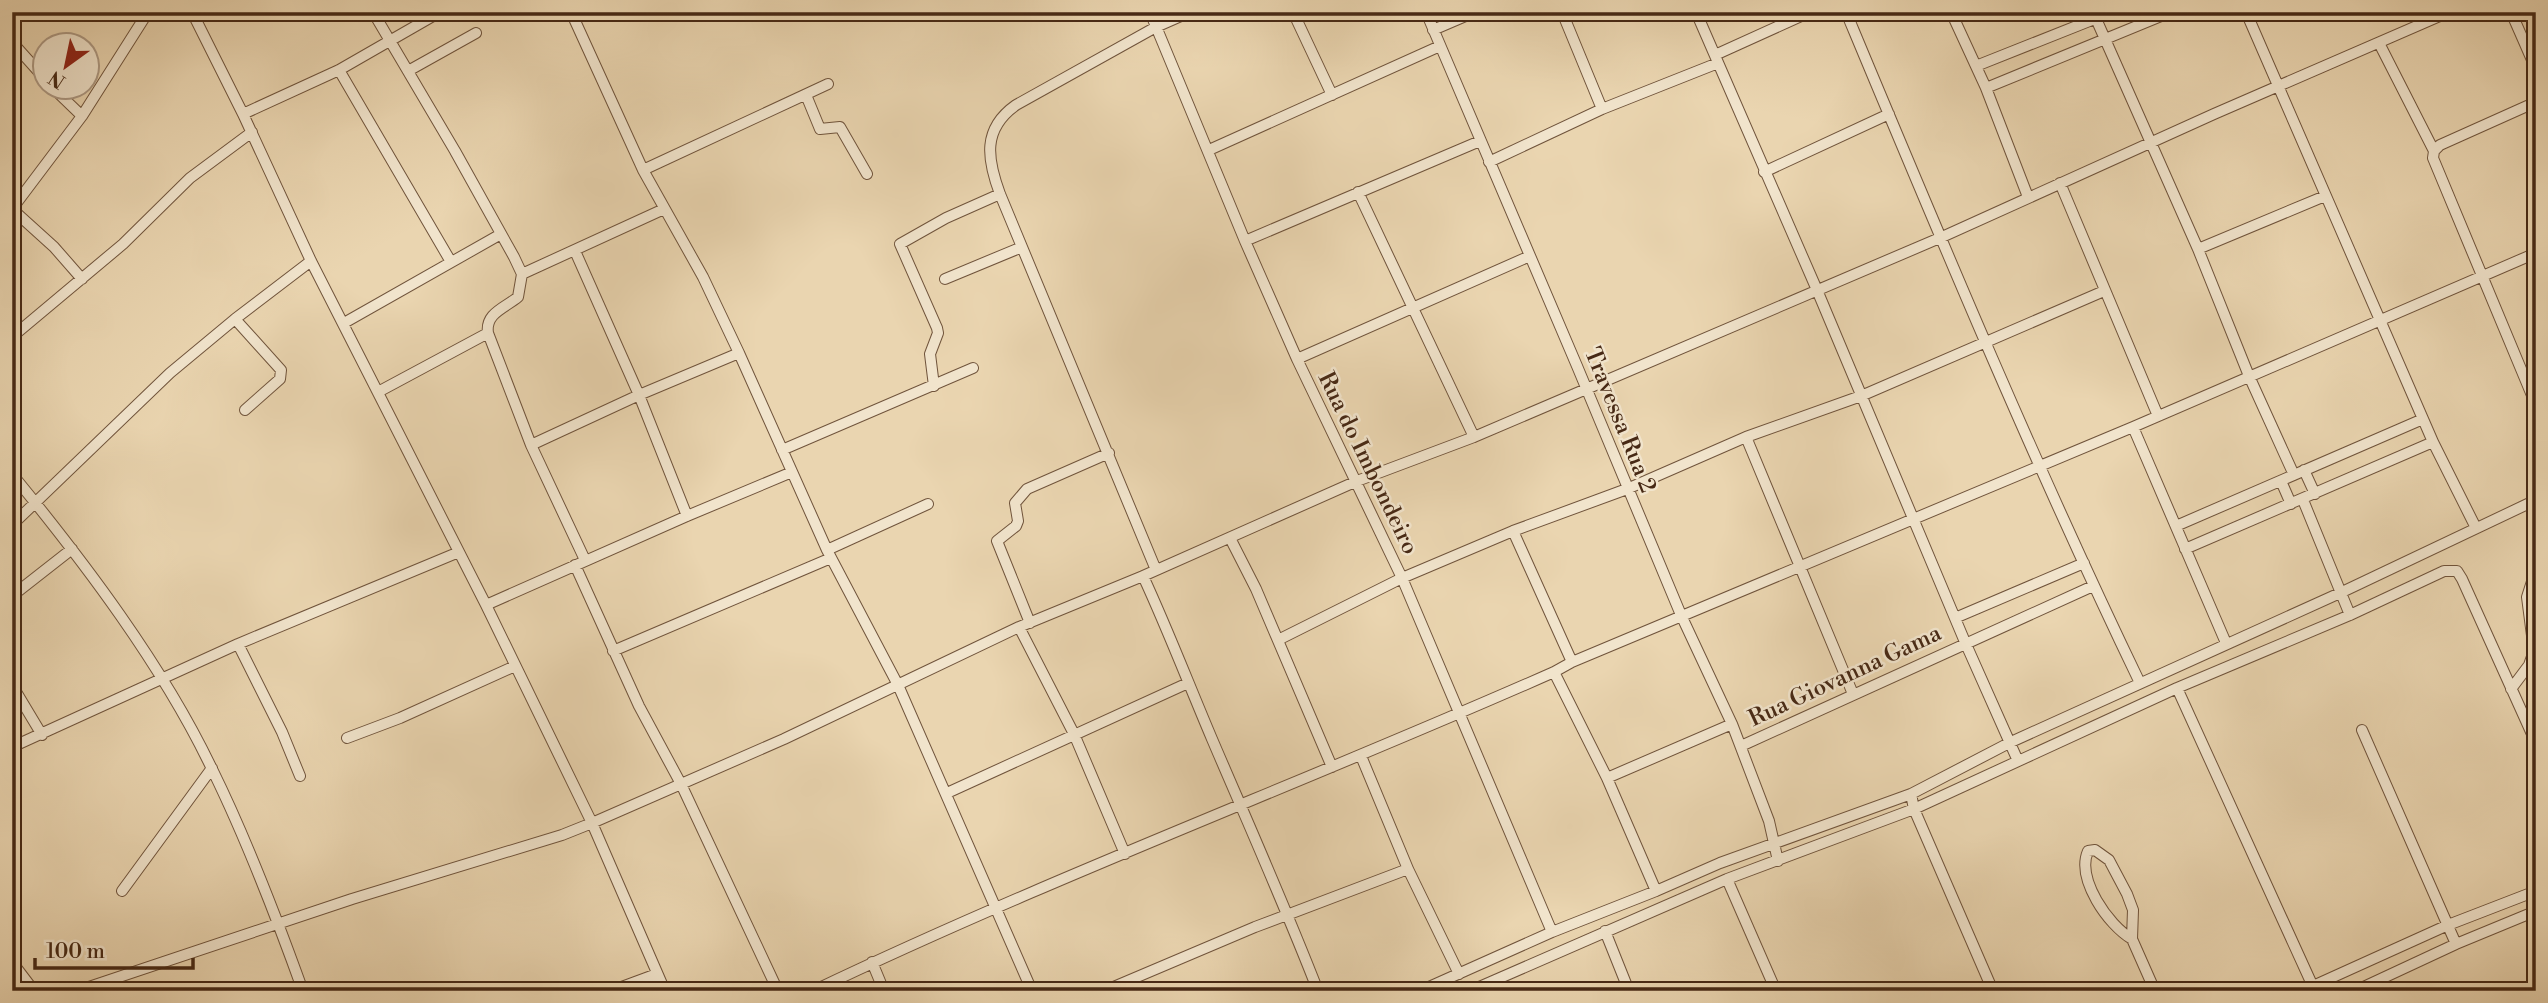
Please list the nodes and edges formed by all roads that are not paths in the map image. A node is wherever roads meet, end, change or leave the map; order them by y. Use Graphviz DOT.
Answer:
graph roads {
  1 [pos="148,12"];
  2 [pos="192,12"];
  3 [pos="373,12"];
  4 [pos="440,12"];
  5 [pos="571,12"];
  6 [pos="1150,12"];
  7 [pos="1190,12"];
  8 [pos="1293,12"];
  9 [pos="1426,12"];
  10 [pos="1475,12"];
  11 [pos="1562,12"];
  12 [pos="1696,12"];
  13 [pos="1810,12"];
  14 [pos="1846,12"];
  15 [pos="1951,12"];
  16 [pos="2112,12"];
  17 [pos="2171,12"];
  18 [pos="2246,12"];
  19 [pos="2449,12"];
  20 [pos="2511,12"];
  21 [pos="2095,16"];
  22 [pos="1156,27"];
  23 [pos="1433,30"];
  24 [pos="477,33"];
  25 [pos="390,40"];
  26 [pos="2105,41"];
  27 [pos="12,42"];
  28 [pos="2379,43"];
  29 [pos="1440,46"];
  30 [pos="1717,59"];
  31 [pos="32,64"];
  32 [pos="1976,66"];
  33 [pos="2536,69"];
  34 [pos="339,70"];
  35 [pos="408,71"];
  36 [pos="828,84"];
  37 [pos="2279,85"];
  38 [pos="1986,88"];
  39 [pos="806,94"];
  40 [pos="1332,94"];
  41 [pos="68,102"];
  42 [pos="2536,102"];
  43 [pos="1602,109"];
  44 [pos="243,114"];
  45 [pos="1889,114"];
  46 [pos="82,116"];
  47 [pos="251,132"];
  48 [pos="1480,141"];
  49 [pos="2151,144"];
  50 [pos="1209,150"];
  51 [pos="2434,151"];
  52 [pos="1489,162"];
  53 [pos="643,170"];
  54 [pos="1764,172"];
  55 [pos="867,174"];
  56 [pos="2060,183"];
  57 [pos="1359,192"];
  58 [pos="1000,194"];
  59 [pos="2325,195"];
  60 [pos="2028,197"];
  61 [pos="12,209"];
  62 [pos="664,209"];
  63 [pos="501,234"];
  64 [pos="1942,237"];
  65 [pos="1245,241"];
  66 [pos="1022,247"];
  67 [pos="2198,249"];
  68 [pos="575,251"];
  69 [pos="2536,253"];
  70 [pos="1530,256"];
  71 [pos="311,261"];
  72 [pos="451,262"];
  73 [pos="522,274"];
  74 [pos="2482,276"];
  75 [pos="82,279"];
  76 [pos="945,279"];
  77 [pos="1816,290"];
  78 [pos="2104,291"];
  79 [pos="1412,306"];
  80 [pos="235,319"];
  81 [pos="2380,321"];
  82 [pos="344,323"];
  83 [pos="488,332"];
  84 [pos="12,337"];
  85 [pos="1984,343"];
  86 [pos="739,353"];
  87 [pos="1297,359"];
  88 [pos="973,369"];
  89 [pos="2536,371"];
  90 [pos="2249,376"];
  91 [pos="2524,377"];
  92 [pos="934,386"];
  93 [pos="1587,389"];
  94 [pos="378,392"];
  95 [pos="639,395"];
  96 [pos="1861,396"];
  97 [pos="2535,403"];
  98 [pos="245,410"];
  99 [pos="2158,416"];
  100 [pos="2423,419"];
  101 [pos="2133,427"];
  102 [pos="1474,437"];
  103 [pos="1746,437"];
  104 [pos="2433,442"];
  105 [pos="531,446"];
  106 [pos="782,450"];
  107 [pos="1109,453"];
  108 [pos="2039,466"];
  109 [pos="792,472"];
  110 [pos="2299,472"];
  111 [pos="12,474"];
  112 [pos="1357,481"];
  113 [pos="2281,481"];
  114 [pos="1627,489"];
  115 [pos="2315,494"];
  116 [pos="2302,500"];
  117 [pos="2536,500"];
  118 [pos="35,502"];
  119 [pos="929,504"];
  120 [pos="2291,504"];
  121 [pos="687,516"];
  122 [pos="1913,520"];
  123 [pos="12,525"];
  124 [pos="2176,526"];
  125 [pos="2476,528"];
  126 [pos="1513,531"];
  127 [pos="1230,538"];
  128 [pos="72,549"];
  129 [pos="2185,549"];
  130 [pos="459,552"];
  131 [pos="829,554"];
  132 [pos="585,560"];
  133 [pos="2084,563"];
  134 [pos="575,565"];
  135 [pos="1799,566"];
  136 [pos="2536,569"];
  137 [pos="1156,570"];
  138 [pos="1143,576"];
  139 [pos="1402,578"];
  140 [pos="2093,586"];
  141 [pos="2340,593"];
  142 [pos="12,596"];
  143 [pos="486,605"];
  144 [pos="1681,615"];
  145 [pos="2350,615"];
  146 [pos="1955,618"];
  147 [pos="1030,623"];
  148 [pos="1019,627"];
  149 [pos="1278,640"];
  150 [pos="1965,642"];
  151 [pos="238,643"];
  152 [pos="2226,643"];
  153 [pos="613,651"];
  154 [pos="1572,662"];
  155 [pos="515,666"];
  156 [pos="1554,671"];
  157 [pos="163,679"];
  158 [pos="1188,683"];
  159 [pos="2140,683"];
  160 [pos="12,685"];
  161 [pos="898,685"];
  162 [pos="2178,688"];
  163 [pos="2511,689"];
  164 [pos="1853,694"];
  165 [pos="1458,714"];
  166 [pos="1732,724"];
  167 [pos="2362,730"];
  168 [pos="1074,734"];
  169 [pos="42,735"];
  170 [pos="347,738"];
  171 [pos="2011,742"];
  172 [pos="2536,743"];
  173 [pos="1741,746"];
  174 [pos="12,747"];
  175 [pos="1361,756"];
  176 [pos="2018,761"];
  177 [pos="1332,767"];
  178 [pos="212,768"];
  179 [pos="300,776"];
  180 [pos="1607,778"];
  181 [pos="681,784"];
  182 [pos="947,793"];
  183 [pos="1911,794"];
  184 [pos="1240,805"];
  185 [pos="1914,809"];
  186 [pos="592,823"];
  187 [pos="1773,844"];
  188 [pos="1125,854"];
  189 [pos="1778,860"];
  190 [pos="1408,869"];
  191 [pos="1727,879"];
  192 [pos="122,891"];
  193 [pos="1656,891"];
  194 [pos="2536,891"];
  195 [pos="996,905"];
  196 [pos="2536,912"];
  197 [pos="1288,914"];
  198 [pos="279,925"];
  199 [pos="2448,925"];
  200 [pos="1605,931"];
  201 [pos="1552,932"];
  202 [pos="2132,939"];
  203 [pos="2456,944"];
  204 [pos="12,962"];
  205 [pos="872,962"];
  206 [pos="657,974"];
  207 [pos="1459,974"];
  208 [pos="2314,988"];
  209 [pos="34,991"];
  210 [pos="77,991"];
  211 [pos="303,991"];
  212 [pos="611,991"];
  213 [pos="665,991"];
  214 [pos="778,991"];
  215 [pos="813,991"];
  216 [pos="884,991"];
  217 [pos="1032,991"];
  218 [pos="1104,991"];
  219 [pos="1318,991"];
  220 [pos="1420,991"];
  221 [pos="1470,991"];
  222 [pos="1629,991"];
  223 [pos="1776,991"];
  224 [pos="1993,991"];
  225 [pos="2155,991"];
  226 [pos="2302,991"];
  227 [pos="2355,991"];
  1 -- 46 [label="street"];
  2 -- 44 [label="street"];
  3 -- 25 [label="street"];
  4 -- 25 [label="street"];
  5 -- 53 [label="street"];
  6 -- 22 [label="street, Rua do Imbondeiro"];
  7 -- 22 [label="street"];
  8 -- 40 [label="street"];
  9 -- 23 [label="street, Travessa Rua 2"];
  10 -- 23 [label="street"];
  11 -- 43 [label="street"];
  12 -- 30 [label="street"];
  13 -- 30 [label="street"];
  14 -- 45 [label="street"];
  15 -- 32 [label="street"];
  16 -- 21 [label="street"];
  17 -- 26 [label="street"];
  18 -- 37 [label="street"];
  19 -- 28 [label="street"];
  20 -- 33 [label="street"];
  21 -- 26 [label="street"];
  21 -- 32 [label="street"];
  22 -- 50 [label="street, Rua do Imbondeiro"];
  22 -- 58 [label="street"];
  23 -- 29 [label="street, Travessa Rua 2"];
  24 -- 35 [label="street"];
  25 -- 34 [label="street"];
  25 -- 35 [label="street"];
  26 -- 38 [label="street"];
  26 -- 49 [label="street"];
  27 -- 31 [label="street"];
  28 -- 37 [label="street"];
  28 -- 51 [label="street"];
  29 -- 40 [label="street"];
  29 -- 48 [label="street, Travessa Rua 2"];
  30 -- 43 [label="street"];
  30 -- 54 [label="street"];
  32 -- 38 [label="street"];
  34 -- 44 [label="street"];
  34 -- 72 [label="street"];
  35 -- 63 [label="street"];
  36 -- 39 [label="street"];
  37 -- 49 [label="street"];
  37 -- 59 [label="street"];
  38 -- 60 [label="street"];
  39 -- 53 [label="street"];
  39 -- 55 [label="street"];
  40 -- 50 [label="street"];
  41 -- 46 [label="street"];
  42 -- 51 [label="street"];
  43 -- 52 [label="street"];
  44 -- 47 [label="street"];
  45 -- 54 [label="street"];
  45 -- 64 [label="street"];
  46 -- 61 [label="street"];
  47 -- 71 [label="street"];
  47 -- 75 [label="street"];
  48 -- 52 [label="street, Travessa Rua 2"];
  48 -- 57 [label="street"];
  49 -- 56 [label="street"];
  49 -- 67 [label="street"];
  50 -- 65 [label="street, Rua do Imbondeiro"];
  51 -- 74 [label="street"];
  52 -- 70 [label="street, Travessa Rua 2"];
  53 -- 62 [label="street"];
  54 -- 77 [label="street"];
  56 -- 60 [label="street"];
  56 -- 78 [label="street"];
  57 -- 65 [label="street"];
  57 -- 79 [label="street"];
  58 -- 66 [label="street"];
  58 -- 92 [label="street"];
  59 -- 67 [label="street"];
  59 -- 81 [label="street"];
  60 -- 64 [label="street"];
  61 -- 75 [label="street"];
  62 -- 68 [label="street"];
  62 -- 86 [label="street"];
  63 -- 72 [label="street"];
  63 -- 73 [label="street"];
  64 -- 77 [label="street"];
  64 -- 85 [label="street"];
  65 -- 87 [label="street, Rua do Imbondeiro"];
  66 -- 76 [label="street"];
  66 -- 107 [label="street"];
  67 -- 90 [label="street"];
  68 -- 73 [label="street"];
  68 -- 95 [label="street"];
  69 -- 74 [label="street"];
  70 -- 79 [label="street"];
  70 -- 93 [label="street, Travessa Rua 2"];
  71 -- 80 [label="street"];
  71 -- 82 [label="street"];
  72 -- 82 [label="street"];
  73 -- 83 [label="street"];
  74 -- 81 [label="street"];
  74 -- 91 [label="street"];
  75 -- 84 [label="street"];
  77 -- 93 [label="street"];
  77 -- 96 [label="street"];
  78 -- 85 [label="street"];
  78 -- 99 [label="street"];
  79 -- 87 [label="street"];
  79 -- 102 [label="street"];
  80 -- 98 [label="street"];
  80 -- 118 [label="street"];
  81 -- 90 [label="street"];
  81 -- 100 [label="street"];
  82 -- 94 [label="street"];
  83 -- 94 [label="street"];
  83 -- 105 [label="street"];
  85 -- 96 [label="street"];
  85 -- 108 [label="street"];
  86 -- 95 [label="street"];
  86 -- 106 [label="street"];
  87 -- 112 [label="street, Rua do Imbondeiro"];
  88 -- 92 [label="street"];
  89 -- 91 [label="street"];
  90 -- 99 [label="street"];
  90 -- 110 [label="street"];
  91 -- 97 [label="street"];
  92 -- 106 [label="street"];
  93 -- 102 [label="street"];
  93 -- 114 [label="street, Travessa Rua 2"];
  94 -- 130 [label="street"];
  95 -- 105 [label="street"];
  95 -- 121 [label="street"];
  96 -- 103 [label="street"];
  96 -- 122 [label="street"];
  99 -- 101 [label="street"];
  100 -- 104 [label="street"];
  100 -- 110 [label="street"];
  101 -- 108 [label="street"];
  101 -- 124 [label="street"];
  102 -- 112 [label="street"];
  103 -- 114 [label="street"];
  103 -- 135 [label="street"];
  104 -- 115 [label="street"];
  104 -- 125 [label="street"];
  105 -- 132 [label="street"];
  106 -- 109 [label="street"];
  107 -- 137 [label="street"];
  107 -- 147 [label="street"];
  108 -- 122 [label="street"];
  108 -- 133 [label="street"];
  109 -- 121 [label="street"];
  109 -- 131 [label="street"];
  110 -- 113 [label="street"];
  110 -- 115 [label="street"];
  111 -- 118 [label="street"];
  112 -- 127 [label="street"];
  112 -- 139 [label="street, Rua do Imbondeiro"];
  113 -- 120 [label="street"];
  113 -- 124 [label="street"];
  114 -- 126 [label="street"];
  114 -- 144 [label="street, Travessa Rua 2"];
  115 -- 116 [label="street"];
  116 -- 120 [label="street"];
  116 -- 141 [label="street"];
  117 -- 125 [label="street"];
  118 -- 123 [label="street"];
  118 -- 128 [label="street"];
  119 -- 131 [label="street"];
  120 -- 129 [label="street"];
  121 -- 132 [label="street"];
  122 -- 135 [label="street"];
  122 -- 146 [label="street"];
  124 -- 129 [label="street"];
  125 -- 141 [label="street"];
  126 -- 139 [label="street"];
  126 -- 154 [label="street"];
  127 -- 137 [label="street"];
  127 -- 149 [label="street"];
  128 -- 142 [label="street"];
  128 -- 157 [label="street"];
  129 -- 152 [label="street"];
  130 -- 143 [label="street"];
  130 -- 151 [label="street"];
  131 -- 153 [label="street"];
  131 -- 161 [label="street"];
  132 -- 134 [label="street"];
  133 -- 140 [label="street"];
  133 -- 146 [label="street"];
  134 -- 143 [label="street"];
  134 -- 153 [label="street"];
  135 -- 144 [label="street"];
  135 -- 164 [label="street"];
  136 -- 163 [label="street"];
  137 -- 138 [label="street"];
  138 -- 147 [label="street"];
  138 -- 158 [label="street"];
  139 -- 149 [label="street"];
  139 -- 165 [label="street, Rua do Imbondeiro"];
  140 -- 150 [label="street, Rua Giovanna Gama"];
  140 -- 159 [label="street"];
  141 -- 145 [label="street"];
  141 -- 152 [label="street"];
  143 -- 155 [label="street"];
  144 -- 154 [label="street"];
  144 -- 166 [label="street, Travessa Rua 2"];
  145 -- 162 [label="street"];
  145 -- 163 [label="street"];
  146 -- 150 [label="street"];
  147 -- 148 [label="street"];
  148 -- 161 [label="street"];
  148 -- 168 [label="street"];
  149 -- 177 [label="street"];
  150 -- 164 [label="street, Rua Giovanna Gama"];
  150 -- 171 [label="street"];
  151 -- 157 [label="street"];
  151 -- 179 [label="street"];
  152 -- 159 [label="street"];
  153 -- 181 [label="street"];
  154 -- 156 [label="street"];
  155 -- 170 [label="street"];
  155 -- 186 [label="street"];
  156 -- 165 [label="street"];
  156 -- 180 [label="street"];
  157 -- 169 [label="street"];
  157 -- 178 [label="street"];
  158 -- 168 [label="street"];
  158 -- 184 [label="street"];
  159 -- 171 [label="street"];
  160 -- 169 [label="street"];
  161 -- 181 [label="street"];
  161 -- 182 [label="street"];
  162 -- 176 [label="street"];
  162 -- 208 [label="street"];
  163 -- 172 [label="street"];
  164 -- 173 [label="street, Rua Giovanna Gama"];
  165 -- 175 [label="street"];
  165 -- 201 [label="street, Rua do Imbondeiro"];
  166 -- 173 [label="street, Travessa Rua 2"];
  166 -- 180 [label="street"];
  167 -- 199 [label="street"];
  168 -- 182 [label="street"];
  168 -- 188 [label="street"];
  169 -- 174 [label="street"];
  171 -- 176 [label="street"];
  171 -- 183 [label="street"];
  173 -- 187 [label="street, Travessa Rua 2"];
  175 -- 177 [label="street"];
  175 -- 190 [label="street"];
  176 -- 185 [label="street"];
  177 -- 184 [label="street"];
  178 -- 192 [label="street"];
  178 -- 198 [label="street"];
  180 -- 193 [label="street"];
  181 -- 186 [label="street"];
  181 -- 214 [label="street"];
  182 -- 195 [label="street"];
  183 -- 185 [label="street"];
  183 -- 187 [label="street"];
  184 -- 188 [label="street"];
  184 -- 197 [label="street"];
  185 -- 189 [label="street"];
  185 -- 224 [label="street"];
  186 -- 198 [label="street"];
  186 -- 206 [label="street"];
  187 -- 189 [label="street, Travessa Rua 2"];
  187 -- 193 [label="street"];
  188 -- 195 [label="street"];
  189 -- 191 [label="street"];
  190 -- 197 [label="street"];
  190 -- 207 [label="street"];
  191 -- 200 [label="street"];
  191 -- 223 [label="street"];
  193 -- 201 [label="street"];
  194 -- 199 [label="street"];
  195 -- 205 [label="street"];
  195 -- 217 [label="street"];
  196 -- 203 [label="street"];
  197 -- 218 [label="street"];
  197 -- 219 [label="street"];
  198 -- 210 [label="street"];
  198 -- 211 [label="street"];
  199 -- 203 [label="street"];
  199 -- 208 [label="street"];
  200 -- 221 [label="street"];
  200 -- 222 [label="street"];
  201 -- 207 [label="street"];
  202 -- 202 [label="street"];
  202 -- 225 [label="street"];
  203 -- 227 [label="street"];
  204 -- 209 [label="street"];
  205 -- 215 [label="street"];
  205 -- 216 [label="street"];
  206 -- 212 [label="street"];
  206 -- 213 [label="street"];
  207 -- 220 [label="street"];
  208 -- 226 [label="street"];
}
